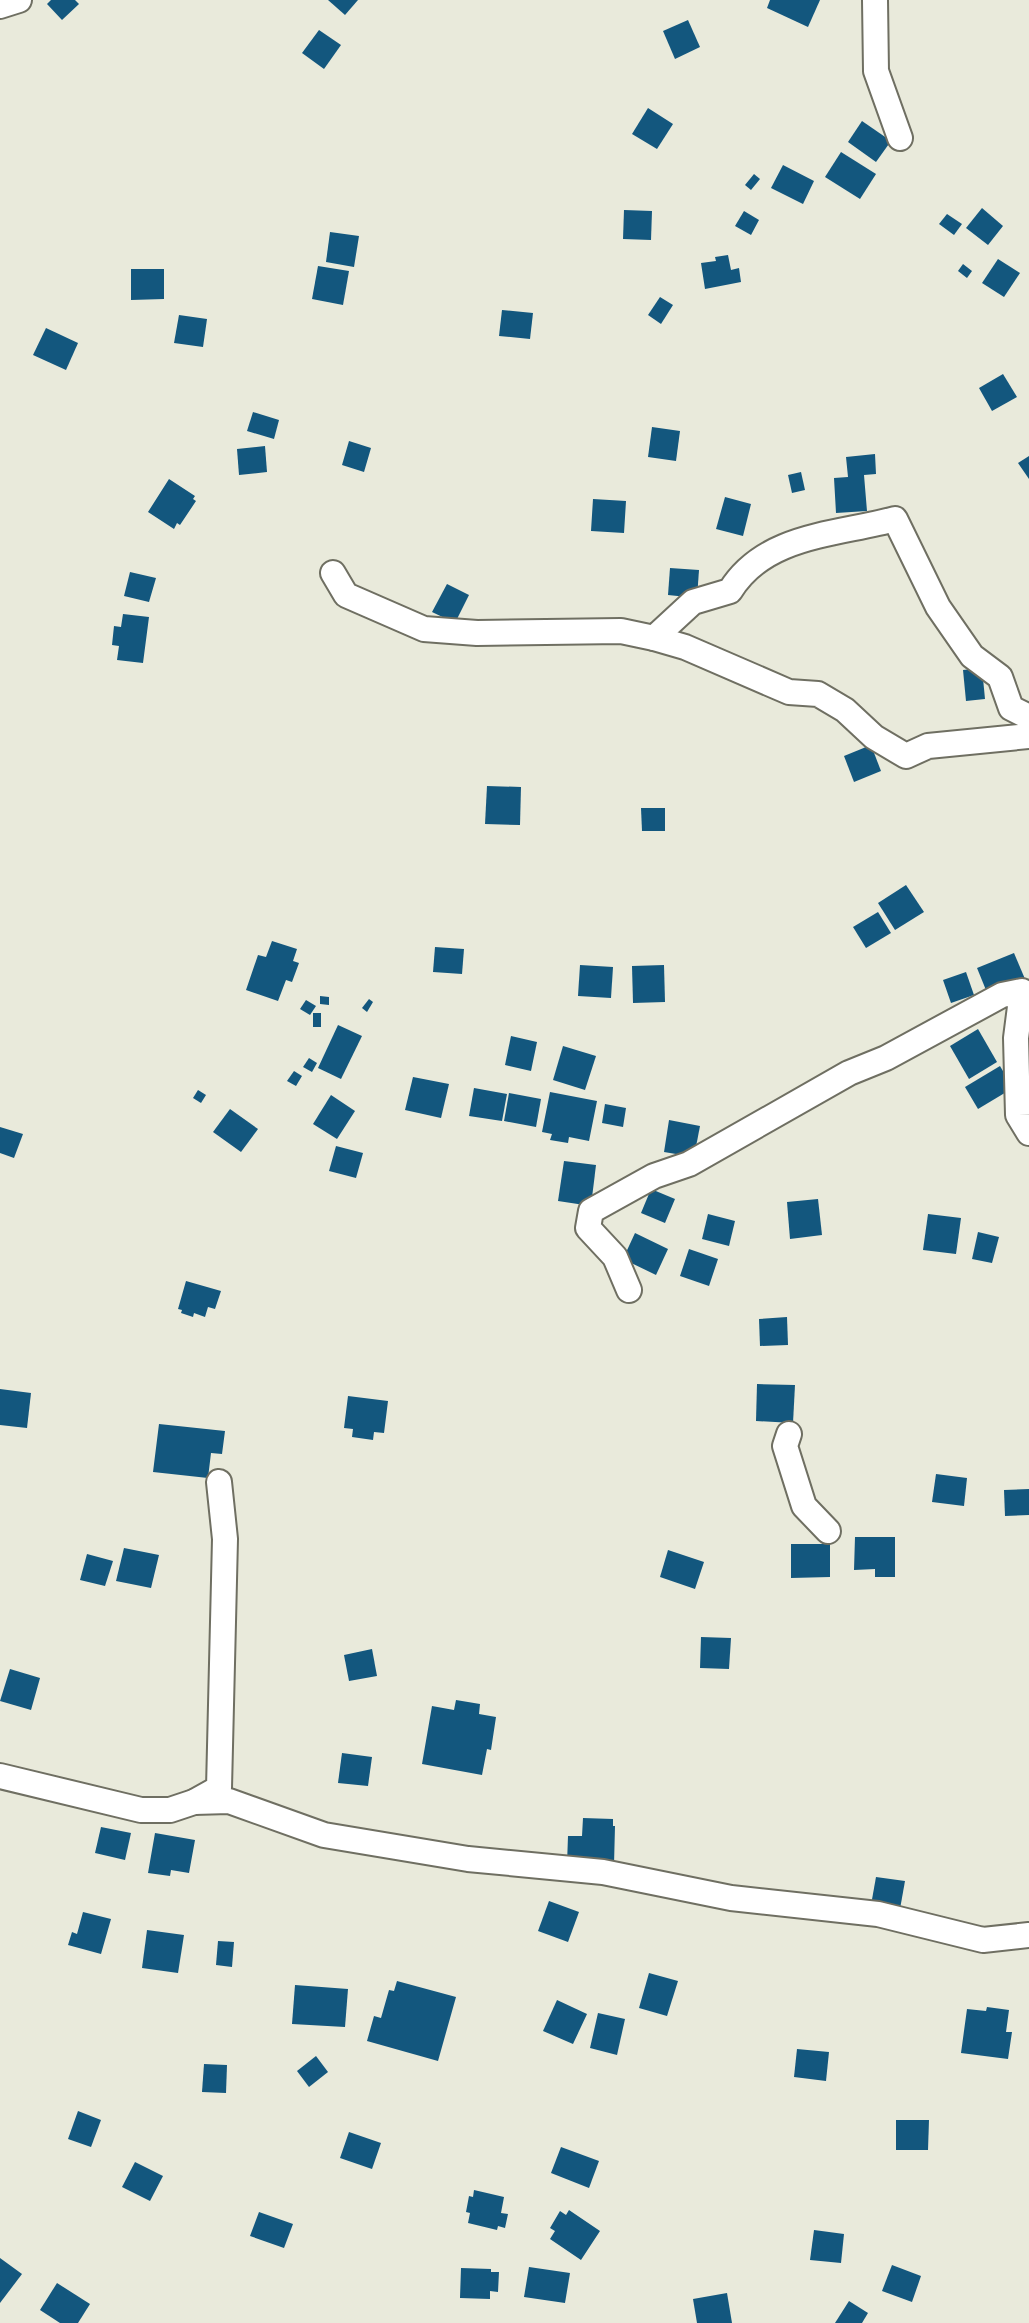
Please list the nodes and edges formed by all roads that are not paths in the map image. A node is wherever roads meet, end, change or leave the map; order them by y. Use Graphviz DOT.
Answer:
graph roads {
  1 [pos="19,0"];
  2 [pos="875,0"];
  3 [pos="0,6"];
  4 [pos="900,138"];
  5 [pos="333,573"];
  6 [pos="654,638"];
  7 [pos="1029,717"];
  8 [pos="1029,736"];
  9 [pos="1029,1133"];
  10 [pos="629,1290"];
  11 [pos="789,1434"];
  12 [pos="219,1482"];
  13 [pos="828,1531"];
  14 [pos="0,1776"];
  15 [pos="194,1802"];
  16 [pos="1029,1935"];
  1 -- 3 [label="street"];
  2 -- 4 [label="street"];
  5 -- 6 [label="street"];
  6 -- 7 [label="street"];
  6 -- 8 [label="street"];
  9 -- 10 [label="street"];
  11 -- 13 [label="street"];
  12 -- 15 [label="street"];
  14 -- 15 [label="street"];
  15 -- 16 [label="street"];
}
